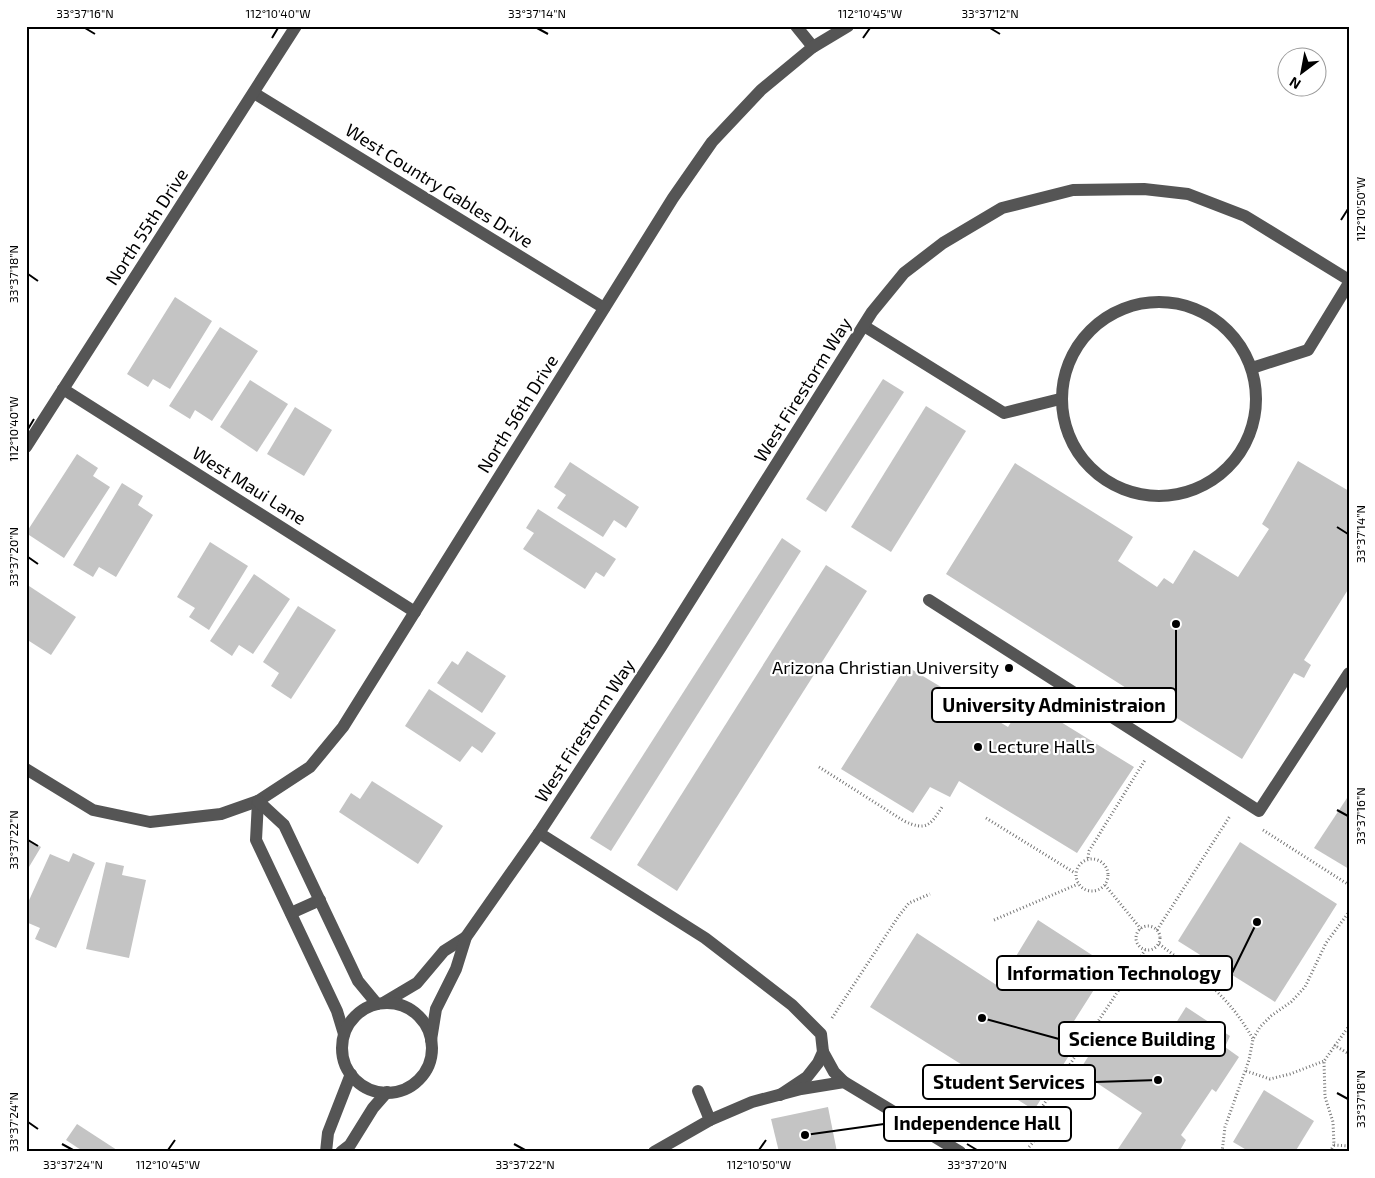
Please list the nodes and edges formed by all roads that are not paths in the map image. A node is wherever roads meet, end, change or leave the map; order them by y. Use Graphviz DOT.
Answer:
graph roads {
  1 [pos="296,26"];
  2 [pos="796,26"];
  3 [pos="848,26"];
  4 [pos="813,47"];
  5 [pos="254,93"];
  6 [pos="1349,282"];
  7 [pos="604,308"];
  8 [pos="864,326"];
  9 [pos="1252,368"];
  10 [pos="63,389"];
  11 [pos="1060,399"];
  12 [pos="26,447"];
  13 [pos="928,600"];
  14 [pos="415,612"];
  15 [pos="1349,673"];
  16 [pos="26,769"];
  17 [pos="258,802"];
  18 [pos="539,833"];
  19 [pos="320,900"];
  20 [pos="291,913"];
  21 [pos="466,938"];
  22 [pos="381,1003"];
  23 [pos="344,1034"];
  24 [pos="432,1040"];
  25 [pos="823,1052"];
  26 [pos="351,1074"];
  27 [pos="844,1082"];
  28 [pos="698,1091"];
  29 [pos="387,1092"];
  30 [pos="780,1095"];
  31 [pos="710,1120"];
  32 [pos="326,1152"];
  33 [pos="341,1152"];
  34 [pos="654,1152"];
  35 [pos="960,1152"];
  1 -- 5 [label="street, North 55th Drive"];
  2 -- 4 [label="street"];
  3 -- 4 [label="street, North 56th Drive"];
  4 -- 7 [label="street, North 56th Drive"];
  5 -- 7 [label="street, West Country Gables Drive"];
  5 -- 10 [label="street, North 55th Drive"];
  6 -- 8 [label="street, West Firestorm Way"];
  6 -- 9 [label="street"];
  7 -- 14 [label="street, North 56th Drive"];
  8 -- 11 [label="street"];
  8 -- 18 [label="street, West Firestorm Way"];
  9 -- 11 [label="street"];
  9 -- 11 [label="street"];
  10 -- 12 [label="street, North 55th Drive"];
  10 -- 14 [label="street, West Maui Lane"];
  13 -- 15 [label="street"];
  14 -- 17 [label="street, North 56th Drive"];
  16 -- 17 [label="street, North 56th Drive"];
  17 -- 19 [label="street"];
  17 -- 20 [label="street"];
  18 -- 21 [label="street, West Firestorm Way"];
  18 -- 25 [label="street"];
  19 -- 20 [label="street"];
  19 -- 22 [label="street"];
  20 -- 23 [label="street"];
  21 -- 22 [label="street, West Firestorm Way"];
  21 -- 24 [label="street, West Firestorm Way"];
  22 -- 23 [label="street"];
  22 -- 24 [label="street"];
  23 -- 26 [label="street"];
  24 -- 29 [label="street"];
  25 -- 27 [label="street"];
  25 -- 30 [label="street"];
  26 -- 29 [label="street"];
  26 -- 32 [label="street"];
  27 -- 30 [label="street"];
  27 -- 35 [label="street"];
  28 -- 31 [label="street"];
  29 -- 33 [label="street"];
  30 -- 31 [label="street"];
  31 -- 34 [label="street"];
}
